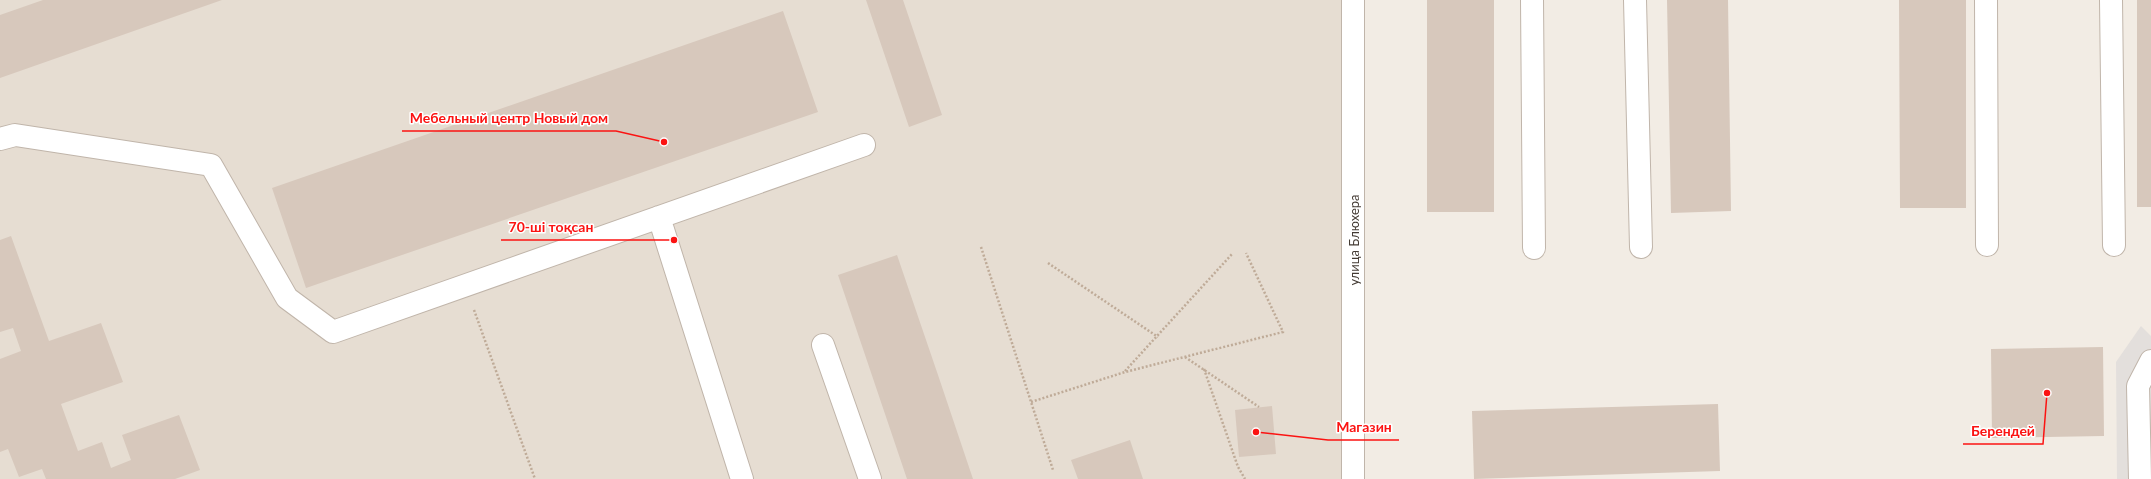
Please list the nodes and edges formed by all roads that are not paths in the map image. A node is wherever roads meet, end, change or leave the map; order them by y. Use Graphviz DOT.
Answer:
graph roads {
  1 [pos="1354,0"];
  2 [pos="1532,0"];
  3 [pos="1635,0"];
  4 [pos="1986,0"];
  5 [pos="2111,0"];
  6 [pos="0,139"];
  7 [pos="864,145"];
  8 [pos="659,217"];
  9 [pos="1987,245"];
  10 [pos="2114,245"];
  11 [pos="1641,247"];
  12 [pos="1534,248"];
  13 [pos="823,345"];
  14 [pos="2151,361"];
  15 [pos="742,479"];
  16 [pos="870,479"];
  17 [pos="1353,479"];
  18 [pos="2140,479"];
  1 -- 17 [label="street, улица Блюхера"];
  2 -- 12 [label="street"];
  3 -- 11 [label="street"];
  4 -- 9 [label="street"];
  5 -- 10 [label="street"];
  6 -- 8 [label="street"];
  7 -- 8 [label="street"];
  8 -- 15 [label="street"];
  13 -- 16 [label="street"];
  14 -- 18 [label="street"];
}
